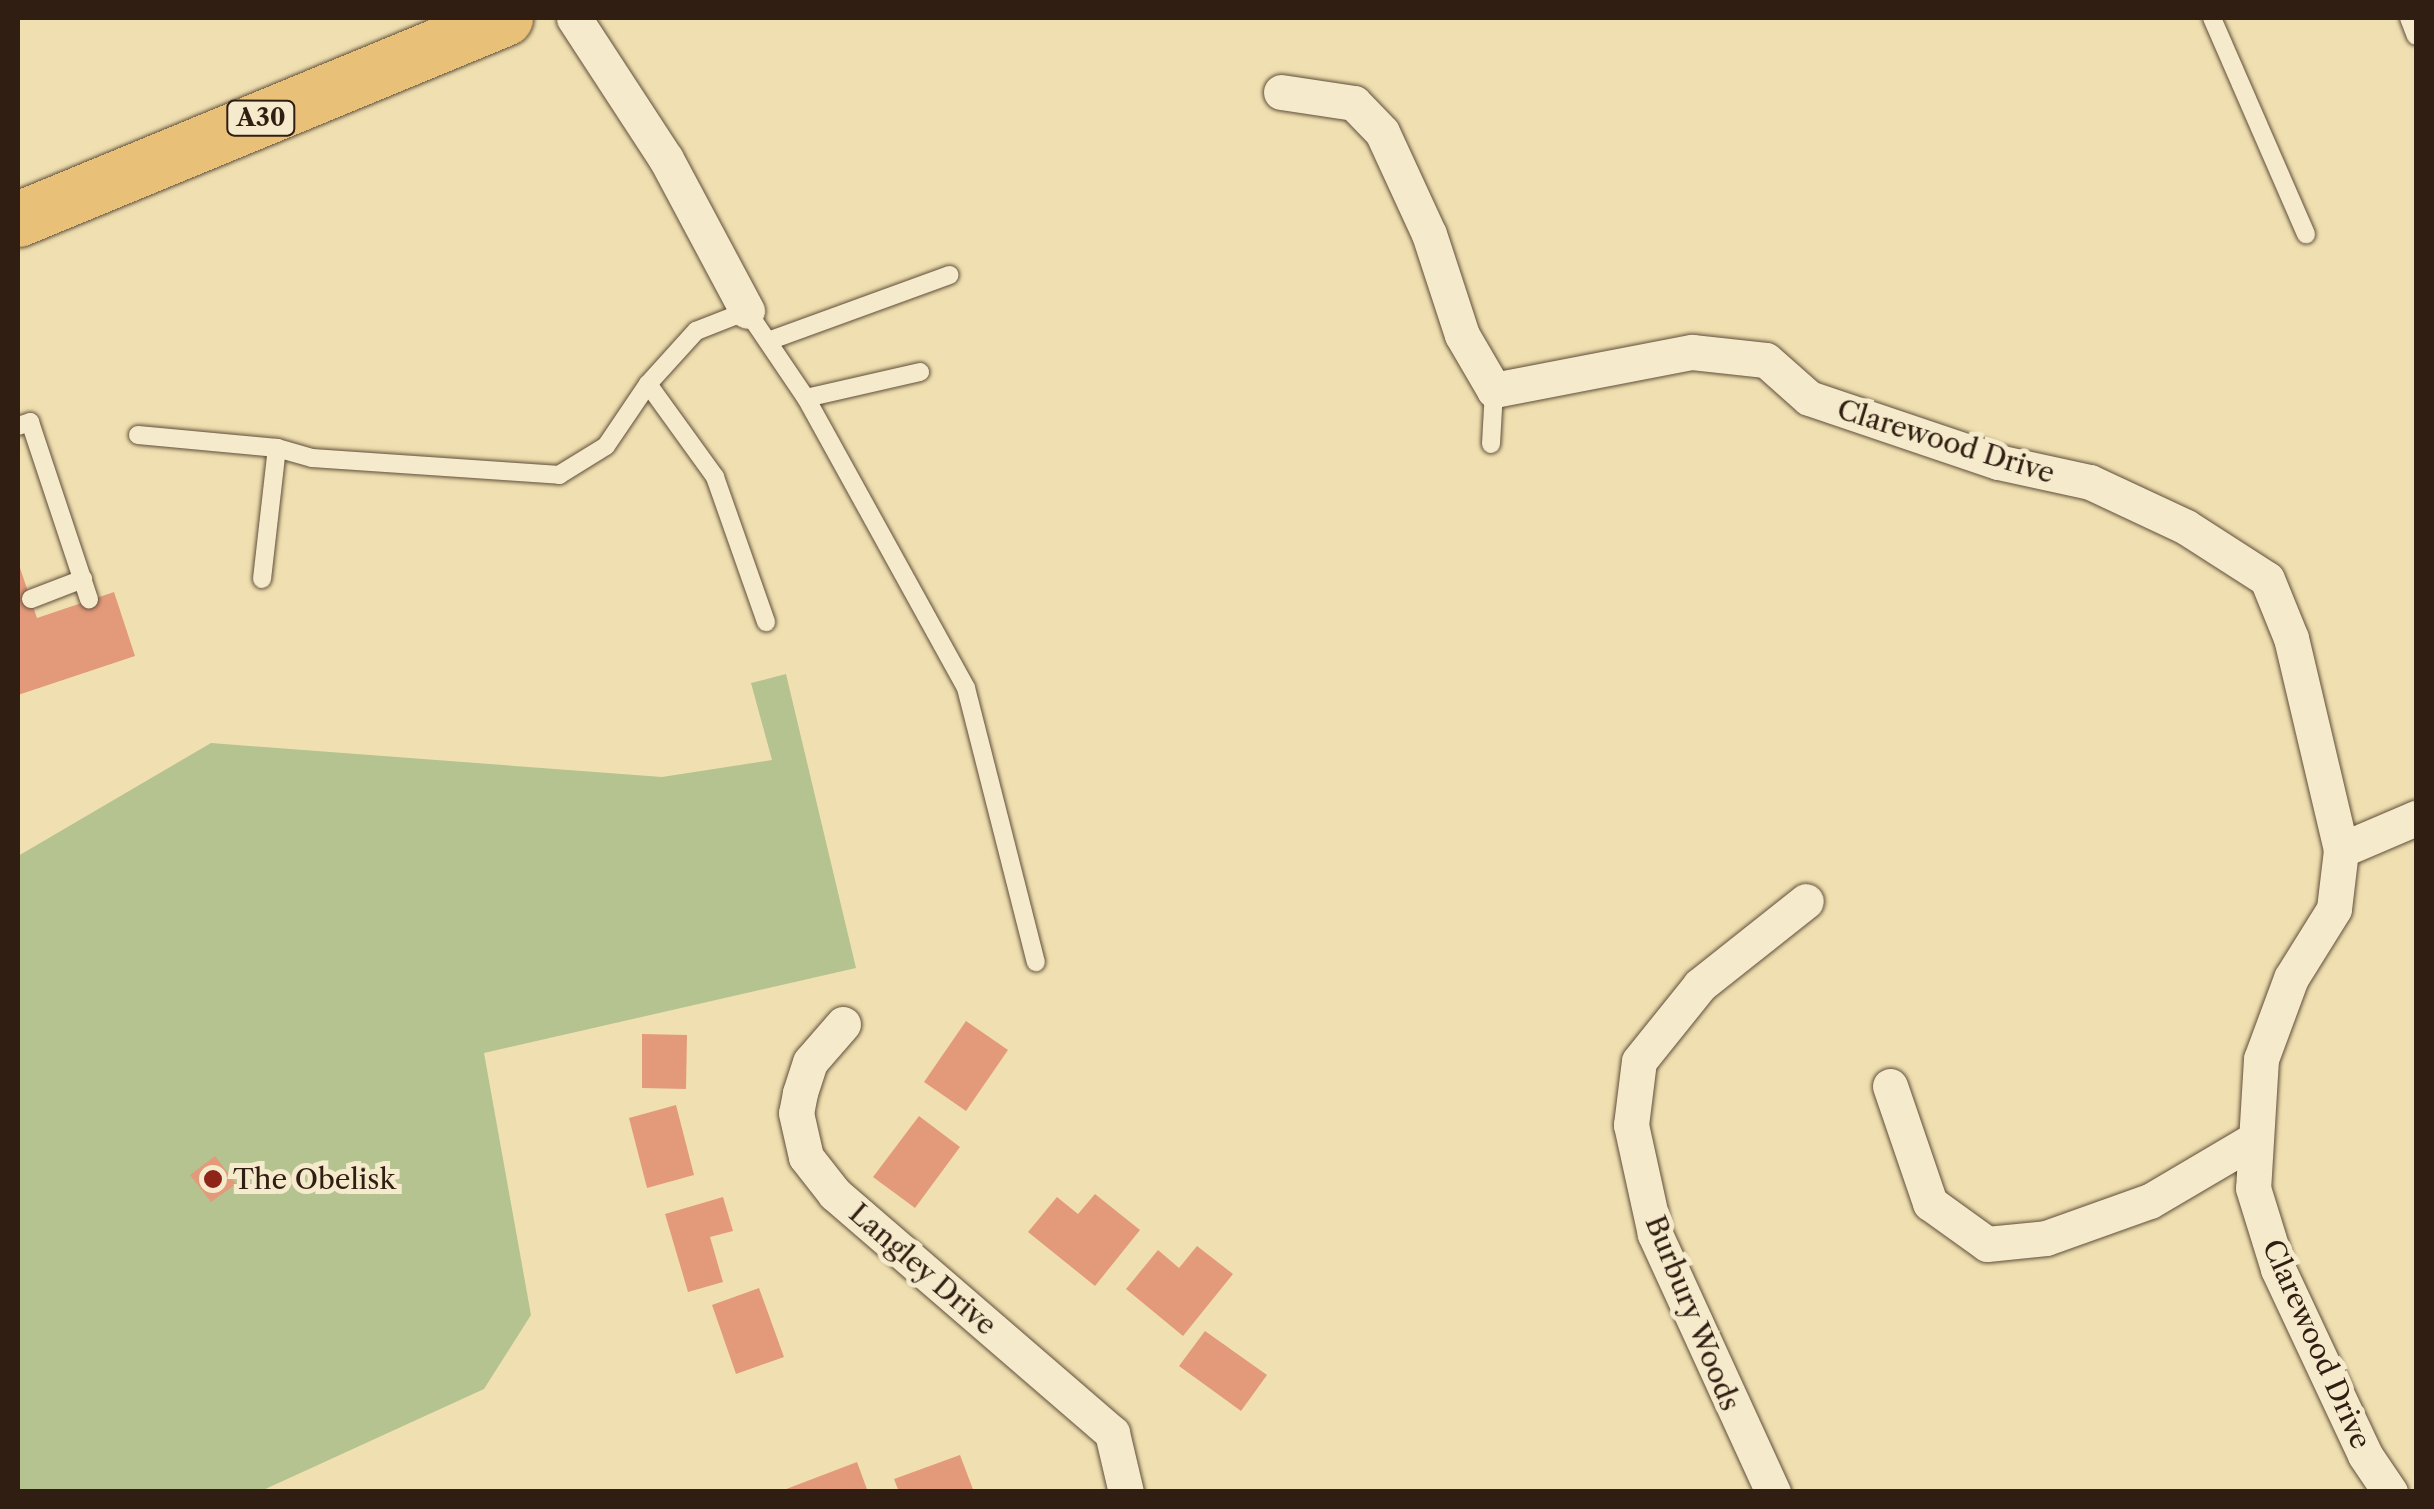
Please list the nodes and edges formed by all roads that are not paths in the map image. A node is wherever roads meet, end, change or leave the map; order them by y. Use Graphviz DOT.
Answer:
graph roads {
  1 [pos="574,18"];
  2 [pos="2212,18"];
  3 [pos="2408,18"];
  4 [pos="490,20"];
  5 [pos="2416,36"];
  6 [pos="1281,92"];
  7 [pos="18,219"];
  8 [pos="2306,234"];
  9 [pos="950,275"];
  10 [pos="747,311"];
  11 [pos="771,340"];
  12 [pos="920,372"];
  13 [pos="648,384"];
  14 [pos="1494,390"];
  15 [pos="806,398"];
  16 [pos="18,426"];
  17 [pos="138,434"];
  18 [pos="1492,444"];
  19 [pos="277,448"];
  20 [pos="82,579"];
  21 [pos="262,579"];
  22 [pos="89,598"];
  23 [pos="30,599"];
  24 [pos="766,622"];
  25 [pos="2416,818"];
  26 [pos="2341,850"];
  27 [pos="1806,901"];
  28 [pos="1036,962"];
  29 [pos="843,1024"];
  30 [pos="1890,1086"];
  31 [pos="2252,1141"];
  32 [pos="1126,1492"];
  33 [pos="1773,1492"];
  34 [pos="2390,1492"];
  1 -- 10 [label="street"];
  2 -- 8 [label="lane"];
  3 -- 5 [label="lane"];
  4 -- 7 [label="main road, A30"];
  6 -- 14 [label="street"];
  9 -- 11 [label="lane"];
  10 -- 11 [label="lane"];
  10 -- 13 [label="lane"];
  11 -- 15 [label="lane"];
  12 -- 15 [label="lane"];
  13 -- 19 [label="lane"];
  13 -- 24 [label="lane"];
  14 -- 18 [label="lane"];
  14 -- 26 [label="street, Clarewood Drive"];
  15 -- 28 [label="lane"];
  16 -- 20 [label="lane"];
  17 -- 19 [label="lane"];
  19 -- 21 [label="lane"];
  20 -- 22 [label="lane"];
  20 -- 23 [label="lane"];
  25 -- 26 [label="street"];
  26 -- 31 [label="street, Clarewood Drive"];
  27 -- 33 [label="street, Burbury Woods"];
  29 -- 32 [label="street, Langley Drive"];
  30 -- 31 [label="street"];
  31 -- 34 [label="street, Clarewood Drive"];
}
